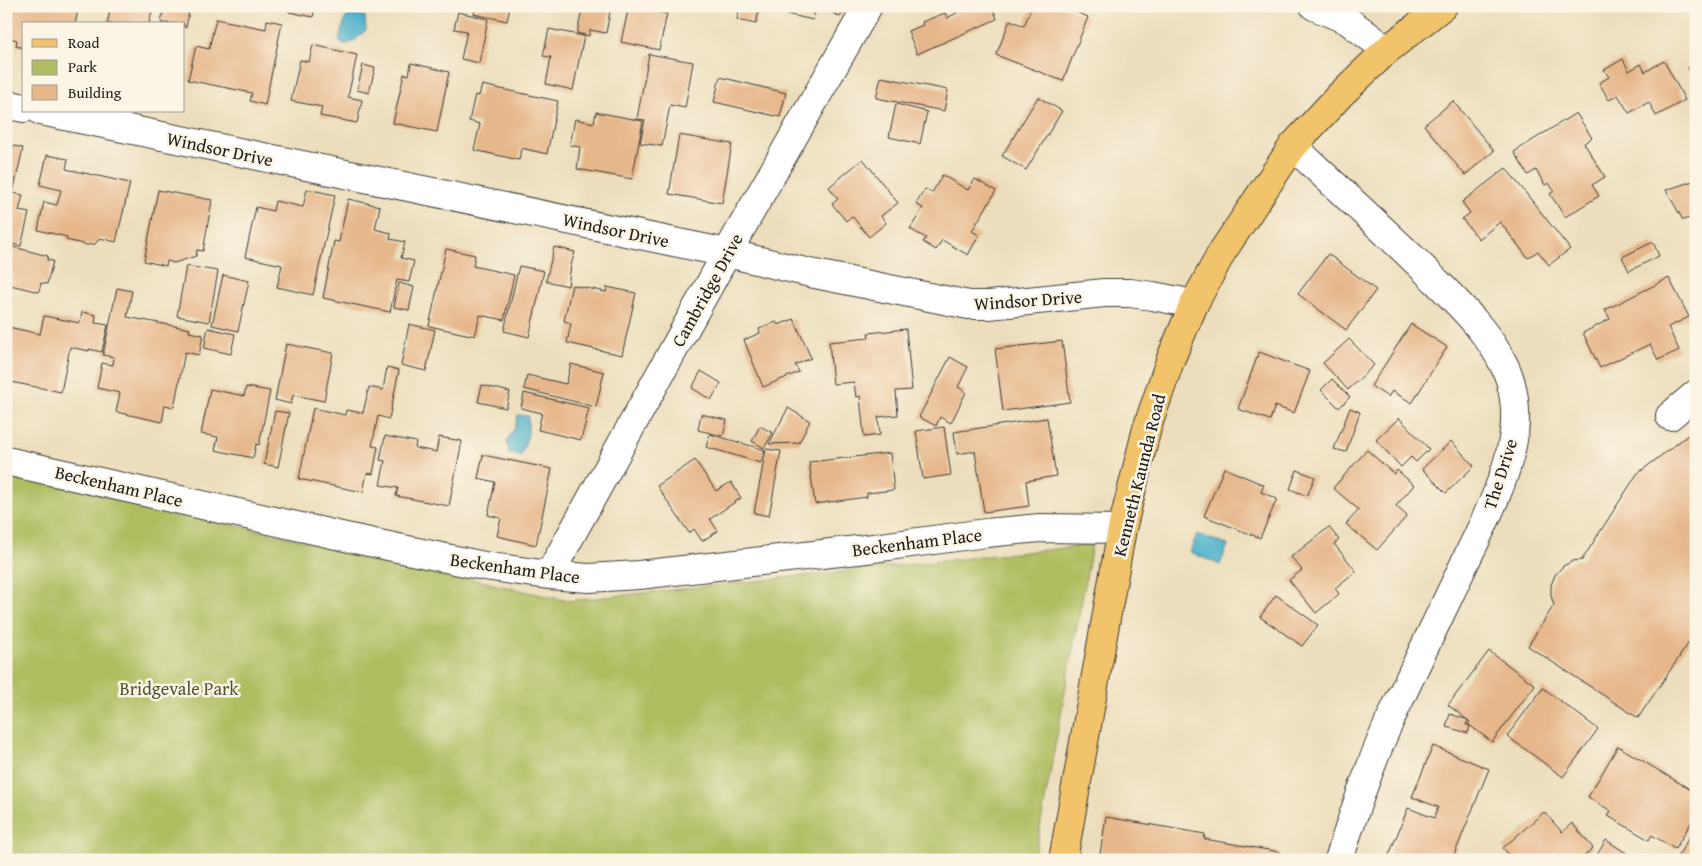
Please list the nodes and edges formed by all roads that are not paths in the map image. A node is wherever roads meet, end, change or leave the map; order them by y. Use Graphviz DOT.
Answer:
graph roads {
  1 [pos="868,6"];
  2 [pos="1314,6"];
  3 [pos="1443,6"];
  4 [pos="1387,50"];
  5 [pos="6,104"];
  6 [pos="22,108"];
  7 [pos="46,112"];
  8 [pos="1293,146"];
  9 [pos="727,253"];
  10 [pos="1194,304"];
  11 [pos="1696,394"];
  12 [pos="1670,416"];
  13 [pos="6,462"];
  14 [pos="1122,530"];
  15 [pos="549,575"];
  16 [pos="1064,860"];
  17 [pos="1339,860"];
  1 -- 9 [label="street, Cambridge Drive"];
  2 -- 4 [label="street"];
  3 -- 4 [label="main road, Kenneth Kaunda Road"];
  4 -- 8 [label="main road, Kenneth Kaunda Road"];
  5 -- 6 [label="street"];
  7 -- 9 [label="street, Windsor Drive"];
  8 -- 10 [label="main road, Kenneth Kaunda Road"];
  8 -- 17 [label="street, The Drive"];
  9 -- 10 [label="street, Windsor Drive"];
  9 -- 15 [label="street, Cambridge Drive"];
  10 -- 14 [label="main road, Kenneth Kaunda Road"];
  11 -- 12 [label="street"];
  13 -- 15 [label="street, Beckenham Place"];
  14 -- 15 [label="street, Beckenham Place"];
  14 -- 16 [label="main road, Kenneth Kaunda Road"];
}
